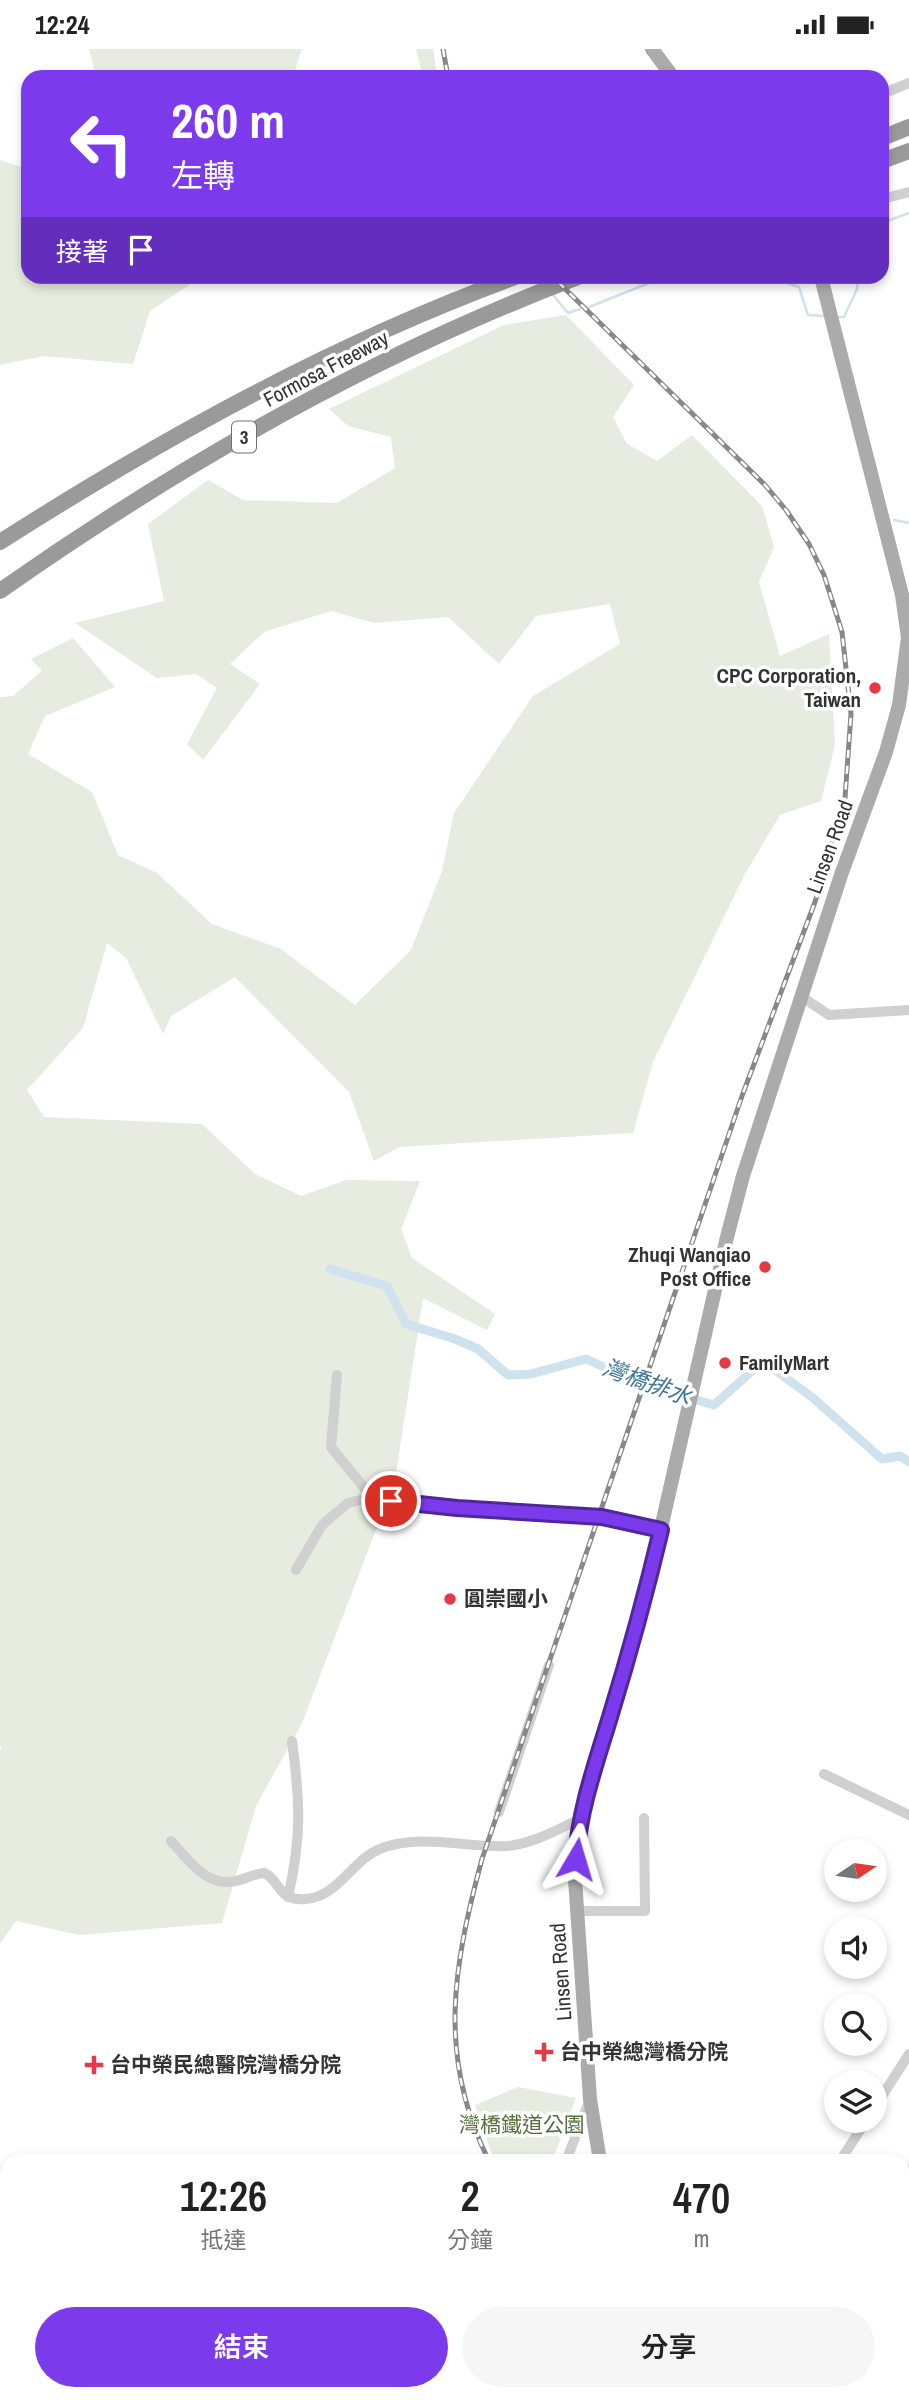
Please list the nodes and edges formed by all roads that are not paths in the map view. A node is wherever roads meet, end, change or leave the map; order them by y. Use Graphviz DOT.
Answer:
graph roads {
  1 [pos="652,49"];
  2 [pos="668,70"];
  3 [pos="909,83"];
  4 [pos="889,91"];
  5 [pos="909,127"];
  6 [pos="889,135"];
  7 [pos="909,153"];
  8 [pos="889,160"];
  9 [pos="909,192"];
  10 [pos="889,198"];
  11 [pos="496,284"];
  12 [pos="559,284"];
  13 [pos="823,284"];
  14 [pos="0,543"];
  15 [pos="0,591"];
  16 [pos="802,997"];
  17 [pos="909,1010"];
  18 [pos="337,1375"];
  19 [pos="369,1499"];
  20 [pos="661,1530"];
  21 [pos="296,1570"];
  22 [pos="549,1664"];
  23 [pos="292,1741"];
  24 [pos="824,1775"];
  25 [pos="499,1812"];
  26 [pos="909,1815"];
  27 [pos="582,1818"];
  28 [pos="644,1818"];
  29 [pos="171,1840"];
  30 [pos="289,1897"];
  31 [pos="578,1911"];
  32 [pos="909,2054"];
  33 [pos="887,2088"];
  34 [pos="590,2099"];
  35 [pos="858,2133"];
  36 [pos="569,2154"];
  37 [pos="599,2154"];
  38 [pos="845,2154"];
  1 -- 2 [label="main road"];
  3 -- 4 [label="street"];
  5 -- 6 [label="highway"];
  7 -- 8 [label="highway"];
  9 -- 10 [label="street"];
  11 -- 14 [label="highway, Formosa Freeway / 3"];
  12 -- 15 [label="highway, Formosa Freeway / 3"];
  13 -- 16 [label="main road, Linsen Road"];
  16 -- 17 [label="street"];
  16 -- 20 [label="main road, Linsen Road"];
  18 -- 19 [label="street"];
  19 -- 20 [label="street"];
  19 -- 21 [label="street"];
  20 -- 27 [label="main road, Linsen Road"];
  22 -- 25 [label="street"];
  23 -- 30 [label="street"];
  24 -- 26 [label="street"];
  27 -- 30 [label="street"];
  27 -- 31 [label="main road, Linsen Road"];
  28 -- 31 [label="street"];
  29 -- 30 [label="street"];
  31 -- 34 [label="main road, Linsen Road"];
  32 -- 33 [label="street"];
  34 -- 36 [label="street"];
  34 -- 37 [label="main road, Linsen Road"];
  35 -- 38 [label="street"];
}
